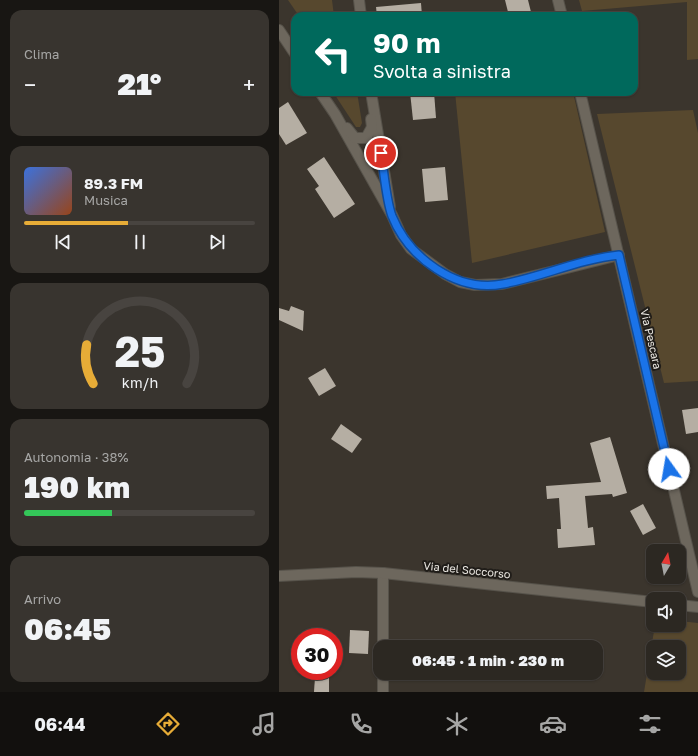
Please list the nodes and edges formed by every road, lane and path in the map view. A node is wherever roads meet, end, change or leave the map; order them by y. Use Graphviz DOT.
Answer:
graph roads {
  1 [pos="359,0"];
  2 [pos="558,0"];
  3 [pos="360,12"];
  4 [pos="561,12"];
  5 [pos="279,30"];
  6 [pos="291,48"];
  7 [pos="323,96"];
  8 [pos="370,96"];
  9 [pos="371,96"];
  10 [pos="581,96"];
  11 [pos="335,114"];
  12 [pos="392,215"];
  13 [pos="619,255"];
  14 [pos="383,573"];
  15 [pos="279,576"];
  16 [pos="698,592"];
  17 [pos="646,601"];
  18 [pos="686,606"];
  19 [pos="698,607"];
  20 [pos="383,640"];
  21 [pos="383,680"];
  22 [pos="383,692"];
  1 -- 3 [label="street"];
  2 -- 4 [label="street"];
  5 -- 6 [label="street"];
  7 -- 11 [label="street"];
  8 -- 11 [label="street"];
  9 -- 12 [label="street"];
  10 -- 13 [label="street, Via Pescara"];
  11 -- 12 [label="street"];
  12 -- 13 [label="street"];
  13 -- 16 [label="street, Via Pescara"];
  14 -- 15 [label="street, Via del Soccorso"];
  14 -- 17 [label="street, Via del Soccorso"];
  14 -- 20 [label="street"];
  18 -- 19 [label="street"];
  21 -- 22 [label="street"];
}
